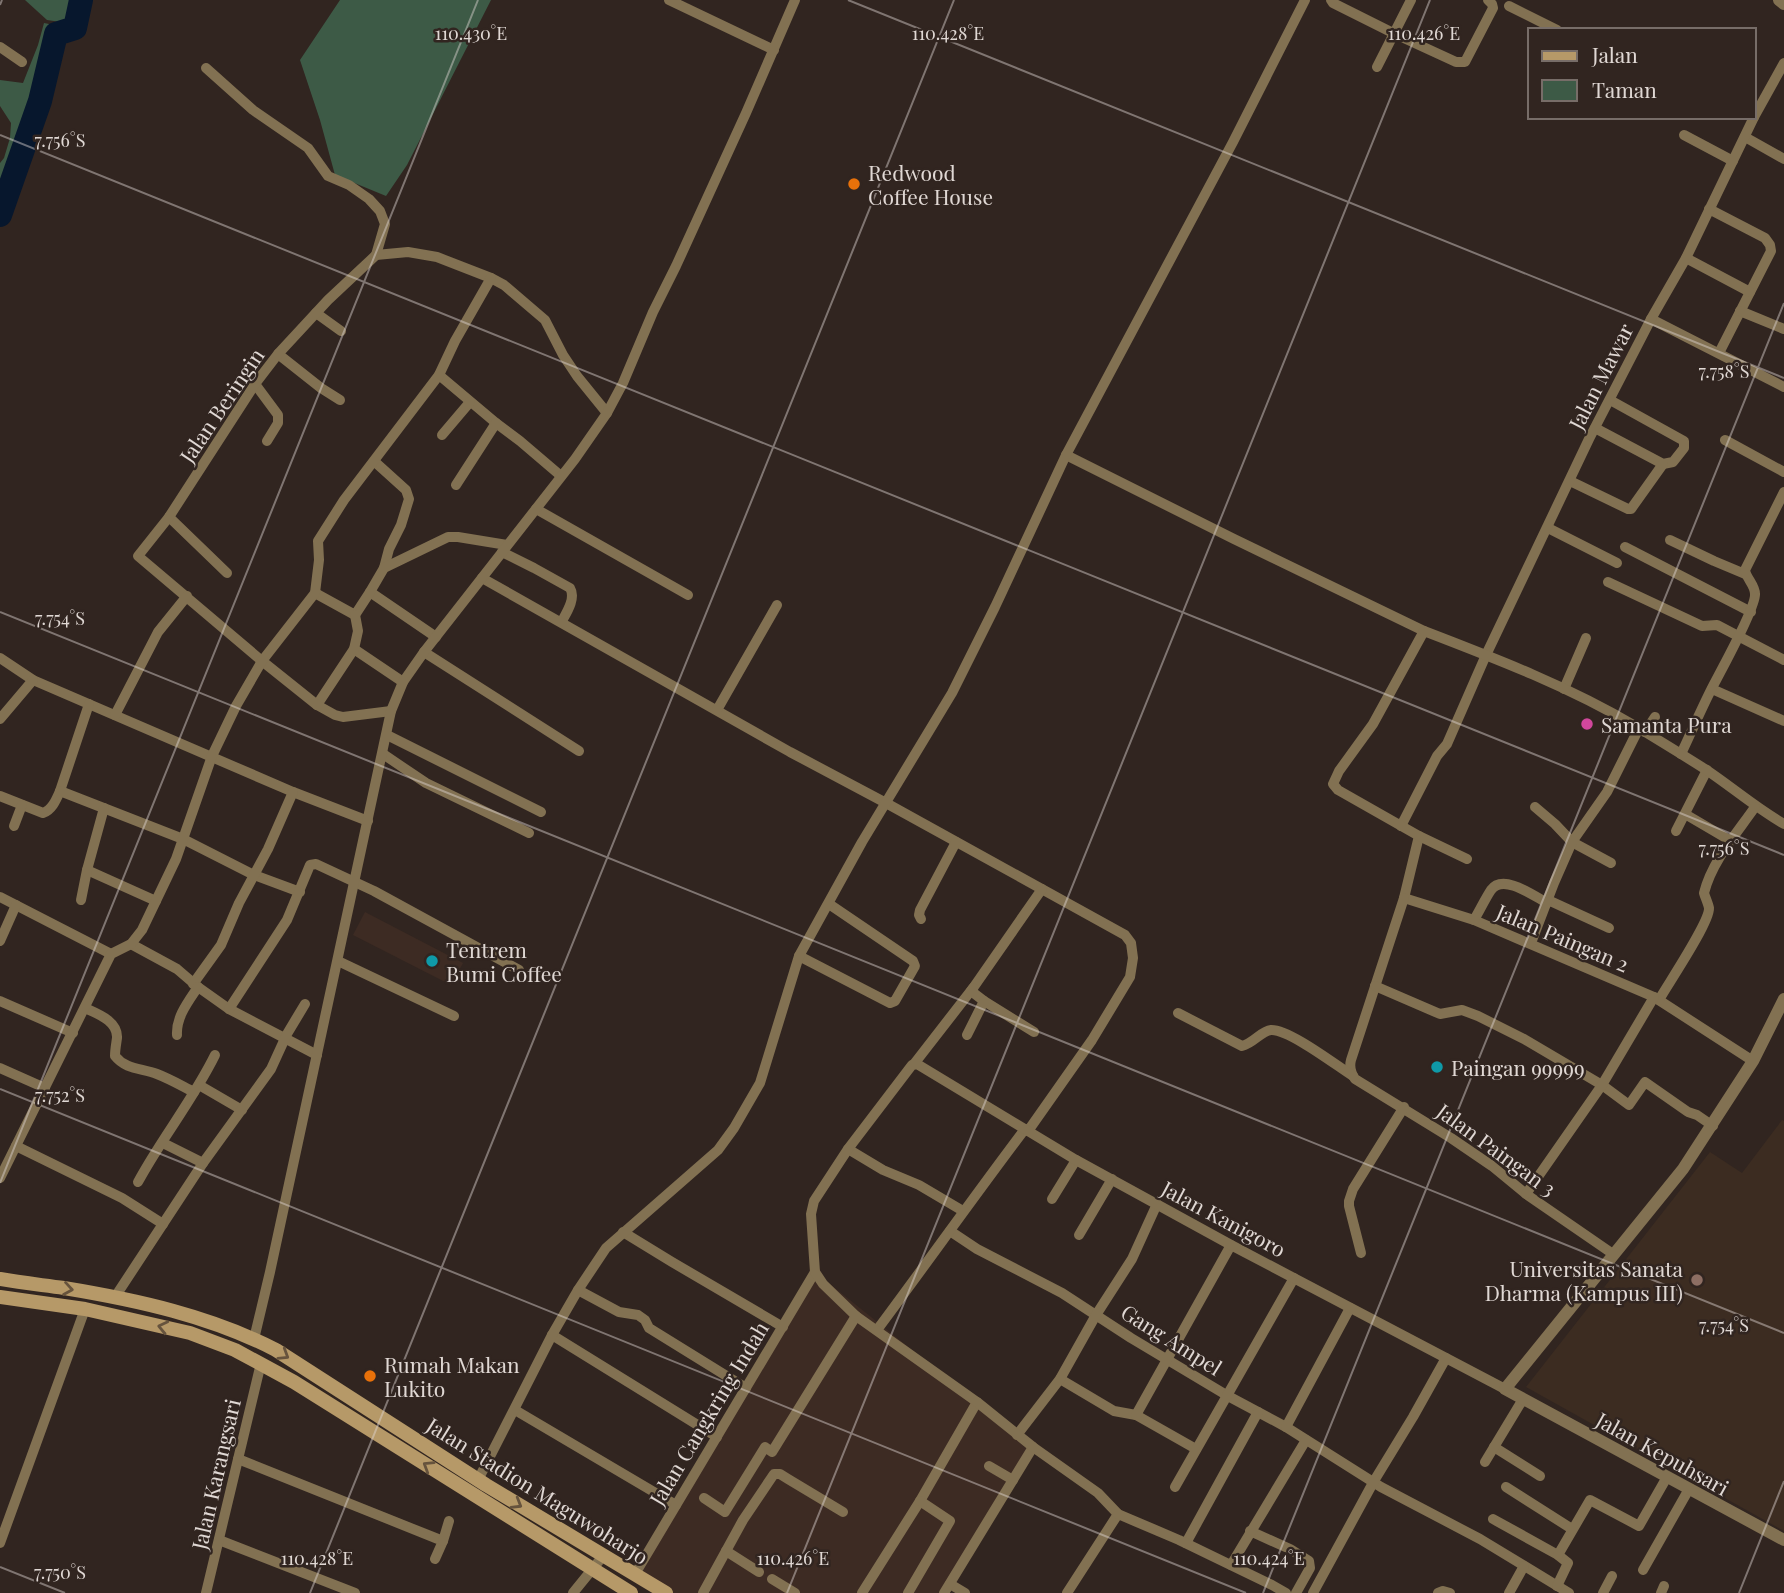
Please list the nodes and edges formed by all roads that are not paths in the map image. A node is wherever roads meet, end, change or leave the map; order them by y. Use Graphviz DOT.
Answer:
graph roads {
  1 [pos="669,0"];
  2 [pos="795,0"];
  3 [pos="1305,0"];
  4 [pos="1331,0"];
  5 [pos="1411,0"];
  6 [pos="1488,0"];
  7 [pos="1779,0"];
  8 [pos="1784,4"];
  9 [pos="1509,6"];
  10 [pos="1553,28"];
  11 [pos="1393,33"];
  12 [pos="0,47"];
  13 [pos="774,50"];
  14 [pos="22,62"];
  15 [pos="1784,63"];
  16 [pos="1377,67"];
  17 [pos="206,68"];
  18 [pos="1756,114"];
  19 [pos="1753,119"];
  20 [pos="1684,135"];
  21 [pos="1745,137"];
  22 [pos="1784,159"];
  23 [pos="1733,161"];
  24 [pos="1709,209"];
  25 [pos="376,255"];
  26 [pos="1686,258"];
  27 [pos="491,278"];
  28 [pos="1750,292"];
  29 [pos="1740,311"];
  30 [pos="316,313"];
  31 [pos="1651,319"];
  32 [pos="1784,329"];
  33 [pos="341,331"];
  34 [pos="1719,353"];
  35 [pos="278,354"];
  36 [pos="439,375"];
  37 [pos="255,384"];
  38 [pos="1784,387"];
  39 [pos="340,400"];
  40 [pos="1610,400"];
  41 [pos="470,402"];
  42 [pos="607,413"];
  43 [pos="496,423"];
  44 [pos="1595,428"];
  45 [pos="442,435"];
  46 [pos="1725,440"];
  47 [pos="268,441"];
  48 [pos="1066,455"];
  49 [pos="374,462"];
  50 [pos="1663,464"];
  51 [pos="1784,472"];
  52 [pos="561,476"];
  53 [pos="1570,481"];
  54 [pos="456,485"];
  55 [pos="1784,492"];
  56 [pos="536,509"];
  57 [pos="169,517"];
  58 [pos="1548,527"];
  59 [pos="1670,540"];
  60 [pos="1625,547"];
  61 [pos="505,549"];
  62 [pos="1617,563"];
  63 [pos="384,568"];
  64 [pos="227,573"];
  65 [pos="1745,574"];
  66 [pos="482,578"];
  67 [pos="1608,582"];
  68 [pos="315,593"];
  69 [pos="370,593"];
  70 [pos="688,595"];
  71 [pos="187,596"];
  72 [pos="777,605"];
  73 [pos="1751,612"];
  74 [pos="355,615"];
  75 [pos="562,621"];
  76 [pos="1424,631"];
  77 [pos="1738,636"];
  78 [pos="436,637"];
  79 [pos="1586,638"];
  80 [pos="354,649"];
  81 [pos="424,652"];
  82 [pos="1486,655"];
  83 [pos="0,658"];
  84 [pos="1784,660"];
  85 [pos="262,661"];
  86 [pos="33,680"];
  87 [pos="403,682"];
  88 [pos="1712,688"];
  89 [pos="1563,689"];
  90 [pos="89,704"];
  91 [pos="317,705"];
  92 [pos="717,710"];
  93 [pos="391,712"];
  94 [pos="115,715"];
  95 [pos="1655,716"];
  96 [pos="0,719"];
  97 [pos="1784,722"];
  98 [pos="1642,730"];
  99 [pos="387,735"];
  100 [pos="579,751"];
  101 [pos="383,754"];
  102 [pos="1681,754"];
  103 [pos="212,757"];
  104 [pos="1707,770"];
  105 [pos="60,791"];
  106 [pos="293,792"];
  107 [pos="0,796"];
  108 [pos="886,803"];
  109 [pos="22,805"];
  110 [pos="1535,807"];
  111 [pos="1755,807"];
  112 [pos="104,808"];
  113 [pos="541,811"];
  114 [pos="1685,814"];
  115 [pos="368,821"];
  116 [pos="1784,824"];
  117 [pos="14,826"];
  118 [pos="1401,826"];
  119 [pos="1676,831"];
  120 [pos="529,833"];
  121 [pos="1419,835"];
  122 [pos="183,839"];
  123 [pos="1731,841"];
  124 [pos="956,842"];
  125 [pos="1572,842"];
  126 [pos="1466,859"];
  127 [pos="1611,863"];
  128 [pos="87,870"];
  129 [pos="254,875"];
  130 [pos="355,882"];
  131 [pos="1042,890"];
  132 [pos="300,892"];
  133 [pos="0,897"];
  134 [pos="1404,898"];
  135 [pos="81,900"];
  136 [pos="156,901"];
  137 [pos="1548,902"];
  138 [pos="829,904"];
  139 [pos="16,905"];
  140 [pos="921,919"];
  141 [pos="1474,920"];
  142 [pos="1609,928"];
  143 [pos="0,940"];
  144 [pos="1531,943"];
  145 [pos="131,944"];
  146 [pos="111,954"];
  147 [pos="799,956"];
  148 [pos="338,961"];
  149 [pos="519,970"];
  150 [pos="196,986"];
  151 [pos="1376,986"];
  152 [pos="973,988"];
  153 [pos="1657,999"];
  154 [pos="1784,999"];
  155 [pos="0,1001"];
  156 [pos="984,1001"];
  157 [pos="305,1004"];
  158 [pos="85,1008"];
  159 [pos="229,1009"];
  160 [pos="1178,1013"];
  161 [pos="454,1016"];
  162 [pos="1034,1032"];
  163 [pos="73,1033"];
  164 [pos="177,1035"];
  165 [pos="967,1035"];
  166 [pos="285,1039"];
  167 [pos="215,1055"];
  168 [pos="317,1055"];
  169 [pos="1753,1061"];
  170 [pos="913,1064"];
  171 [pos="0,1068"];
  172 [pos="1354,1078"];
  173 [pos="1602,1085"];
  174 [pos="45,1088"];
  175 [pos="197,1088"];
  176 [pos="1404,1108"];
  177 [pos="242,1110"];
  178 [pos="1713,1126"];
  179 [pos="1027,1130"];
  180 [pos="163,1143"];
  181 [pos="848,1149"];
  182 [pos="0,1150"];
  183 [pos="14,1151"];
  184 [pos="1076,1160"];
  185 [pos="204,1163"];
  186 [pos="0,1178"];
  187 [pos="1112,1179"];
  188 [pos="138,1182"];
  189 [pos="1526,1194"];
  190 [pos="1052,1199"];
  191 [pos="1157,1204"];
  192 [pos="963,1211"];
  193 [pos="163,1224"];
  194 [pos="950,1231"];
  195 [pos="623,1232"];
  196 [pos="1079,1235"];
  197 [pos="1231,1245"];
  198 [pos="1361,1253"];
  199 [pos="1613,1254"];
  200 [pos="815,1272"];
  201 [pos="1294,1278"];
  202 [pos="0,1279"];
  203 [pos="578,1290"];
  204 [pos="0,1297"];
  205 [pos="115,1297"];
  206 [pos="1350,1308"];
  207 [pos="85,1309"];
  208 [pos="1096,1315"];
  209 [pos="856,1316"];
  210 [pos="196,1317"];
  211 [pos="783,1327"];
  212 [pos="877,1330"];
  213 [pos="190,1333"];
  214 [pos="552,1335"];
  215 [pos="254,1339"];
  216 [pos="1446,1358"];
  217 [pos="1166,1359"];
  218 [pos="261,1363"];
  219 [pos="1060,1379"];
  220 [pos="321,1380"];
  221 [pos="746,1388"];
  222 [pos="1505,1389"];
  223 [pos="312,1393"];
  224 [pos="1227,1396"];
  225 [pos="1523,1399"];
  226 [pos="977,1402"];
  227 [pos="515,1410"];
  228 [pos="1258,1412"];
  229 [pos="1136,1415"];
  230 [pos="1286,1427"];
  231 [pos="1017,1434"];
  232 [pos="717,1437"];
  233 [pos="1306,1440"];
  234 [pos="1033,1447"];
  235 [pos="1494,1447"];
  236 [pos="1196,1449"];
  237 [pos="238,1459"];
  238 [pos="1485,1462"];
  239 [pos="989,1466"];
  240 [pos="1539,1476"];
  241 [pos="1667,1477"];
  242 [pos="478,1480"];
  243 [pos="1013,1480"];
  244 [pos="1374,1482"];
  245 [pos="1175,1487"];
  246 [pos="1506,1487"];
  247 [pos="1689,1489"];
  248 [pos="704,1498"];
  249 [pos="920,1501"];
  250 [pos="676,1505"];
  251 [pos="725,1511"];
  252 [pos="843,1512"];
  253 [pos="1118,1514"];
  254 [pos="1493,1519"];
  255 [pos="743,1520"];
  256 [pos="449,1521"];
  257 [pos="1572,1529"];
  258 [pos="1250,1531"];
  259 [pos="219,1540"];
  260 [pos="1784,1540"];
  261 [pos="443,1541"];
  262 [pos="0,1543"];
  263 [pos="1186,1543"];
  264 [pos="726,1551"];
  265 [pos="1558,1555"];
  266 [pos="603,1556"];
  267 [pos="435,1559"];
  268 [pos="1231,1565"];
  269 [pos="1524,1566"];
  270 [pos="593,1569"];
  271 [pos="1643,1570"];
  272 [pos="759,1572"];
  273 [pos="635,1574"];
  274 [pos="1612,1576"];
  275 [pos="772,1579"];
  276 [pos="1552,1587"];
  277 [pos="947,1588"];
  278 [pos="625,1591"];
  279 [pos="206,1593"];
  280 [pos="355,1593"];
  281 [pos="573,1593"];
  282 [pos="666,1593"];
  283 [pos="702,1593"];
  284 [pos="794,1593"];
  285 [pos="862,1593"];
  286 [pos="908,1593"];
  287 [pos="965,1593"];
  288 [pos="1067,1593"];
  289 [pos="1286,1593"];
  290 [pos="1296,1593"];
  291 [pos="1313,1593"];
  292 [pos="1438,1593"];
  293 [pos="1450,1593"];
  294 [pos="1509,1593"];
  295 [pos="1569,1593"];
  296 [pos="1603,1593"];
  1 -- 13 [label="street"];
  2 -- 13 [label="street"];
  3 -- 48 [label="street"];
  4 -- 11 [label="street"];
  5 -- 11 [label="street"];
  6 -- 11 [label="street"];
  7 -- 8 [label="street"];
  9 -- 10 [label="street"];
  11 -- 16 [label="street"];
  12 -- 14 [label="street"];
  13 -- 42 [label="street"];
  15 -- 18 [label="street, Jalan Mawar"];
  17 -- 25 [label="street"];
  19 -- 21 [label="street, Jalan Mawar"];
  20 -- 23 [label="street"];
  21 -- 22 [label="street"];
  21 -- 23 [label="street, Jalan Mawar"];
  23 -- 24 [label="street, Jalan Mawar"];
  24 -- 26 [label="street, Jalan Mawar"];
  24 -- 28 [label="street"];
  25 -- 27 [label="street"];
  25 -- 30 [label="street, Jalan Beringin"];
  26 -- 28 [label="street"];
  26 -- 31 [label="street, Jalan Mawar"];
  27 -- 36 [label="street"];
  27 -- 42 [label="street"];
  28 -- 29 [label="street"];
  29 -- 32 [label="street"];
  29 -- 34 [label="street"];
  30 -- 33 [label="street"];
  30 -- 35 [label="street, Jalan Beringin"];
  31 -- 34 [label="street"];
  31 -- 40 [label="street, Jalan Mawar"];
  34 -- 38 [label="street"];
  35 -- 37 [label="street, Jalan Beringin"];
  35 -- 39 [label="street"];
  36 -- 41 [label="street"];
  36 -- 49 [label="street"];
  37 -- 47 [label="street"];
  37 -- 57 [label="street, Jalan Beringin"];
  40 -- 44 [label="street, Jalan Mawar"];
  40 -- 50 [label="street"];
  41 -- 43 [label="street"];
  41 -- 45 [label="street"];
  42 -- 52 [label="street"];
  43 -- 52 [label="street"];
  43 -- 54 [label="street"];
  44 -- 50 [label="street"];
  44 -- 53 [label="street, Jalan Mawar"];
  46 -- 51 [label="street"];
  48 -- 76 [label="street"];
  48 -- 108 [label="street"];
  49 -- 63 [label="street"];
  49 -- 68 [label="street"];
  50 -- 53 [label="street"];
  52 -- 56 [label="street"];
  53 -- 58 [label="street, Jalan Mawar"];
  55 -- 65 [label="street"];
  56 -- 61 [label="street"];
  56 -- 70 [label="street"];
  57 -- 64 [label="street"];
  57 -- 71 [label="street, Jalan Beringin"];
  58 -- 62 [label="street"];
  58 -- 82 [label="street, Jalan Mawar"];
  59 -- 65 [label="street"];
  60 -- 73 [label="street"];
  61 -- 63 [label="street"];
  61 -- 66 [label="street"];
  61 -- 75 [label="street"];
  63 -- 69 [label="street"];
  65 -- 73 [label="street"];
  66 -- 75 [label="street"];
  66 -- 78 [label="street"];
  67 -- 77 [label="street"];
  68 -- 74 [label="street"];
  68 -- 85 [label="street"];
  69 -- 74 [label="street"];
  69 -- 78 [label="street"];
  71 -- 85 [label="street, Jalan Beringin"];
  71 -- 94 [label="street"];
  72 -- 92 [label="street"];
  73 -- 77 [label="street"];
  74 -- 80 [label="street"];
  75 -- 92 [label="street"];
  76 -- 82 [label="street"];
  76 -- 118 [label="street"];
  77 -- 84 [label="street"];
  77 -- 88 [label="street"];
  78 -- 81 [label="street"];
  79 -- 89 [label="street"];
  80 -- 87 [label="street"];
  80 -- 91 [label="street"];
  81 -- 87 [label="street"];
  81 -- 100 [label="street"];
  82 -- 89 [label="street"];
  82 -- 118 [label="street, Jalan Mawar"];
  83 -- 86 [label="street"];
  85 -- 91 [label="street, Jalan Beringin"];
  85 -- 103 [label="street"];
  86 -- 90 [label="street"];
  86 -- 96 [label="street"];
  87 -- 93 [label="street"];
  88 -- 97 [label="street"];
  88 -- 102 [label="street"];
  89 -- 98 [label="street"];
  90 -- 94 [label="street"];
  90 -- 105 [label="street"];
  91 -- 93 [label="street, Jalan Beringin"];
  92 -- 108 [label="street"];
  93 -- 99 [label="street"];
  94 -- 103 [label="street"];
  95 -- 98 [label="street"];
  98 -- 102 [label="street"];
  98 -- 125 [label="street"];
  99 -- 101 [label="street"];
  99 -- 113 [label="street"];
  101 -- 115 [label="street"];
  101 -- 120 [label="street"];
  102 -- 104 [label="street"];
  103 -- 106 [label="street"];
  103 -- 122 [label="street"];
  104 -- 111 [label="street"];
  104 -- 114 [label="street"];
  105 -- 109 [label="street"];
  105 -- 112 [label="street"];
  106 -- 115 [label="street"];
  106 -- 129 [label="street"];
  107 -- 109 [label="street"];
  108 -- 124 [label="street"];
  108 -- 138 [label="street"];
  109 -- 117 [label="street"];
  110 -- 125 [label="street"];
  111 -- 116 [label="street"];
  111 -- 123 [label="street"];
  112 -- 122 [label="street"];
  112 -- 128 [label="street"];
  114 -- 119 [label="street"];
  114 -- 123 [label="street"];
  115 -- 130 [label="street"];
  118 -- 121 [label="street"];
  121 -- 126 [label="street"];
  121 -- 134 [label="street"];
  122 -- 129 [label="street"];
  122 -- 136 [label="street"];
  123 -- 153 [label="street"];
  124 -- 131 [label="street"];
  124 -- 140 [label="street"];
  125 -- 127 [label="street"];
  125 -- 137 [label="street"];
  128 -- 135 [label="street"];
  128 -- 136 [label="street"];
  129 -- 132 [label="street"];
  129 -- 150 [label="street"];
  130 -- 132 [label="street"];
  130 -- 148 [label="street"];
  130 -- 149 [label="street"];
  131 -- 152 [label="street"];
  131 -- 179 [label="street"];
  132 -- 159 [label="street"];
  133 -- 139 [label="street"];
  134 -- 141 [label="street, Jalan Paingan 2"];
  134 -- 151 [label="street"];
  136 -- 145 [label="street"];
  137 -- 141 [label="street"];
  137 -- 142 [label="street"];
  137 -- 144 [label="street"];
  138 -- 147 [label="street"];
  138 -- 147 [label="street"];
  139 -- 143 [label="street"];
  139 -- 146 [label="street"];
  141 -- 144 [label="street, Jalan Paingan 2"];
  144 -- 153 [label="street, Jalan Paingan 2"];
  145 -- 146 [label="street"];
  145 -- 150 [label="street"];
  146 -- 158 [label="street"];
  147 -- 195 [label="street"];
  148 -- 161 [label="street"];
  148 -- 168 [label="street"];
  150 -- 159 [label="street"];
  150 -- 164 [label="street"];
  151 -- 172 [label="street"];
  151 -- 173 [label="street"];
  152 -- 156 [label="street"];
  152 -- 170 [label="street"];
  153 -- 169 [label="street, Jalan Paingan 2"];
  153 -- 173 [label="street"];
  154 -- 169 [label="street"];
  155 -- 163 [label="street"];
  156 -- 162 [label="street"];
  156 -- 165 [label="street"];
  157 -- 166 [label="street"];
  158 -- 163 [label="street"];
  158 -- 175 [label="street"];
  159 -- 166 [label="street"];
  160 -- 172 [label="street, Jalan Paingan 3"];
  163 -- 174 [label="street"];
  166 -- 168 [label="street"];
  166 -- 177 [label="street"];
  167 -- 175 [label="street"];
  168 -- 215 [label="street"];
  169 -- 178 [label="street"];
  170 -- 179 [label="street, Jalan Kanigoro"];
  170 -- 181 [label="street"];
  171 -- 174 [label="street"];
  172 -- 176 [label="street, Jalan Paingan 3"];
  173 -- 178 [label="street"];
  173 -- 189 [label="street"];
  174 -- 183 [label="street"];
  175 -- 177 [label="street"];
  175 -- 180 [label="street"];
  176 -- 189 [label="street, Jalan Paingan 3"];
  176 -- 198 [label="street"];
  177 -- 185 [label="street"];
  178 -- 199 [label="street"];
  179 -- 184 [label="street, Jalan Kanigoro"];
  179 -- 192 [label="street"];
  180 -- 185 [label="street"];
  180 -- 188 [label="street"];
  181 -- 192 [label="street"];
  181 -- 200 [label="street"];
  182 -- 183 [label="street"];
  183 -- 186 [label="street"];
  183 -- 193 [label="street"];
  184 -- 187 [label="street, Jalan Kanigoro"];
  184 -- 190 [label="street"];
  185 -- 193 [label="street"];
  187 -- 191 [label="street, Jalan Kanigoro"];
  187 -- 196 [label="street"];
  189 -- 199 [label="street, Jalan Paingan 3"];
  191 -- 197 [label="street, Jalan Kanigoro"];
  191 -- 208 [label="street"];
  192 -- 194 [label="street"];
  193 -- 205 [label="street"];
  194 -- 208 [label="street, Gang Ampel"];
  194 -- 212 [label="street"];
  195 -- 203 [label="street"];
  195 -- 211 [label="street"];
  197 -- 201 [label="street, Jalan Kanigoro"];
  197 -- 217 [label="street"];
  199 -- 222 [label="street"];
  200 -- 209 [label="street"];
  200 -- 211 [label="street, Jalan Cangkring Indah"];
  201 -- 206 [label="street, Jalan Kanigoro"];
  201 -- 224 [label="street"];
  202 -- 205 [label="main road, Jalan Stadion Maguwoharjo, one-way"];
  203 -- 214 [label="street"];
  203 -- 221 [label="street"];
  204 -- 207 [label="main road, Jalan Stadion Maguwoharjo"];
  205 -- 210 [label="main road, Jalan Stadion Maguwoharjo"];
  206 -- 216 [label="street, Jalan Kanigoro"];
  206 -- 230 [label="street"];
  213 -- 207 [label="main road, Jalan Stadion Maguwoharjo, one-way"];
  207 -- 262 [label="street"];
  208 -- 217 [label="street, Gang Ampel"];
  208 -- 219 [label="street"];
  209 -- 212 [label="street"];
  209 -- 251 [label="street"];
  210 -- 213 [label="main road"];
  210 -- 215 [label="main road, Jalan Stadion Maguwoharjo"];
  211 -- 221 [label="street, Jalan Cangkring Indah"];
  212 -- 226 [label="street"];
  213 -- 218 [label="main road, Jalan Stadion Maguwoharjo"];
  214 -- 227 [label="street"];
  214 -- 232 [label="street"];
  215 -- 220 [label="main road, Jalan Stadion Maguwoharjo, one-way"];
  216 -- 222 [label="street, Jalan Kanigoro"];
  216 -- 244 [label="street"];
  217 -- 224 [label="street, Gang Ampel"];
  217 -- 229 [label="street"];
  218 -- 223 [label="main road, Jalan Stadion Maguwoharjo"];
  218 -- 237 [label="street, Jalan Karangsari"];
  219 -- 229 [label="street"];
  219 -- 231 [label="street"];
  220 -- 223 [label="main road"];
  220 -- 242 [label="main road, Jalan Stadion Maguwoharjo"];
  221 -- 232 [label="street, Jalan Cangkring Indah"];
  222 -- 225 [label="street, Jalan Kanigoro"];
  270 -- 223 [label="main road, Jalan Stadion Maguwoharjo, one-way"];
  224 -- 228 [label="street, Gang Ampel"];
  224 -- 236 [label="street"];
  225 -- 235 [label="street"];
  225 -- 241 [label="street, Jalan Kepuhsari"];
  226 -- 231 [label="street"];
  226 -- 249 [label="street"];
  227 -- 242 [label="street"];
  227 -- 250 [label="street"];
  228 -- 230 [label="street, Gang Ampel"];
  228 -- 263 [label="street"];
  229 -- 236 [label="street"];
  230 -- 233 [label="street, Gang Ampel"];
  231 -- 234 [label="street"];
  232 -- 250 [label="street, Jalan Cangkring Indah"];
  233 -- 244 [label="street, Gang Ampel"];
  233 -- 258 [label="street"];
  234 -- 243 [label="street"];
  234 -- 253 [label="street"];
  235 -- 238 [label="street"];
  235 -- 240 [label="street"];
  236 -- 245 [label="street"];
  237 -- 259 [label="street, Jalan Karangsari"];
  237 -- 261 [label="street"];
  239 -- 243 [label="street"];
  241 -- 247 [label="street, Jalan Kepuhsari"];
  241 -- 257 [label="street"];
  242 -- 266 [label="main road, Jalan Stadion Maguwoharjo, one-way"];
  243 -- 277 [label="street"];
  244 -- 269 [label="street, Gang Ampel"];
  244 -- 291 [label="street"];
  246 -- 257 [label="street"];
  247 -- 260 [label="street, Jalan Kepuhsari"];
  247 -- 271 [label="street"];
  248 -- 251 [label="street"];
  249 -- 285 [label="street"];
  249 -- 286 [label="street"];
  250 -- 273 [label="street, Jalan Cangkring Indah"];
  251 -- 255 [label="street"];
  252 -- 255 [label="street"];
  253 -- 263 [label="street"];
  253 -- 288 [label="street"];
  254 -- 265 [label="street"];
  255 -- 264 [label="street"];
  256 -- 261 [label="street"];
  257 -- 265 [label="street"];
  258 -- 268 [label="street"];
  258 -- 290 [label="street"];
  259 -- 279 [label="street, Jalan Karangsari"];
  259 -- 280 [label="street"];
  261 -- 267 [label="street"];
  263 -- 268 [label="street"];
  264 -- 272 [label="street"];
  264 -- 283 [label="street"];
  265 -- 276 [label="street"];
  266 -- 270 [label="street"];
  266 -- 273 [label="main road, Jalan Stadion Maguwoharjo"];
  268 -- 289 [label="street"];
  269 -- 276 [label="street, Gang Ampel"];
  269 -- 294 [label="street"];
  270 -- 278 [label="main road, Jalan Stadion Maguwoharjo"];
  270 -- 281 [label="street"];
  273 -- 282 [label="main road, Jalan Stadion Maguwoharjo"];
  274 -- 296 [label="street"];
  275 -- 284 [label="street"];
  276 -- 295 [label="street, Gang Ampel"];
  277 -- 287 [label="street"];
  292 -- 293 [label="street"];
}
